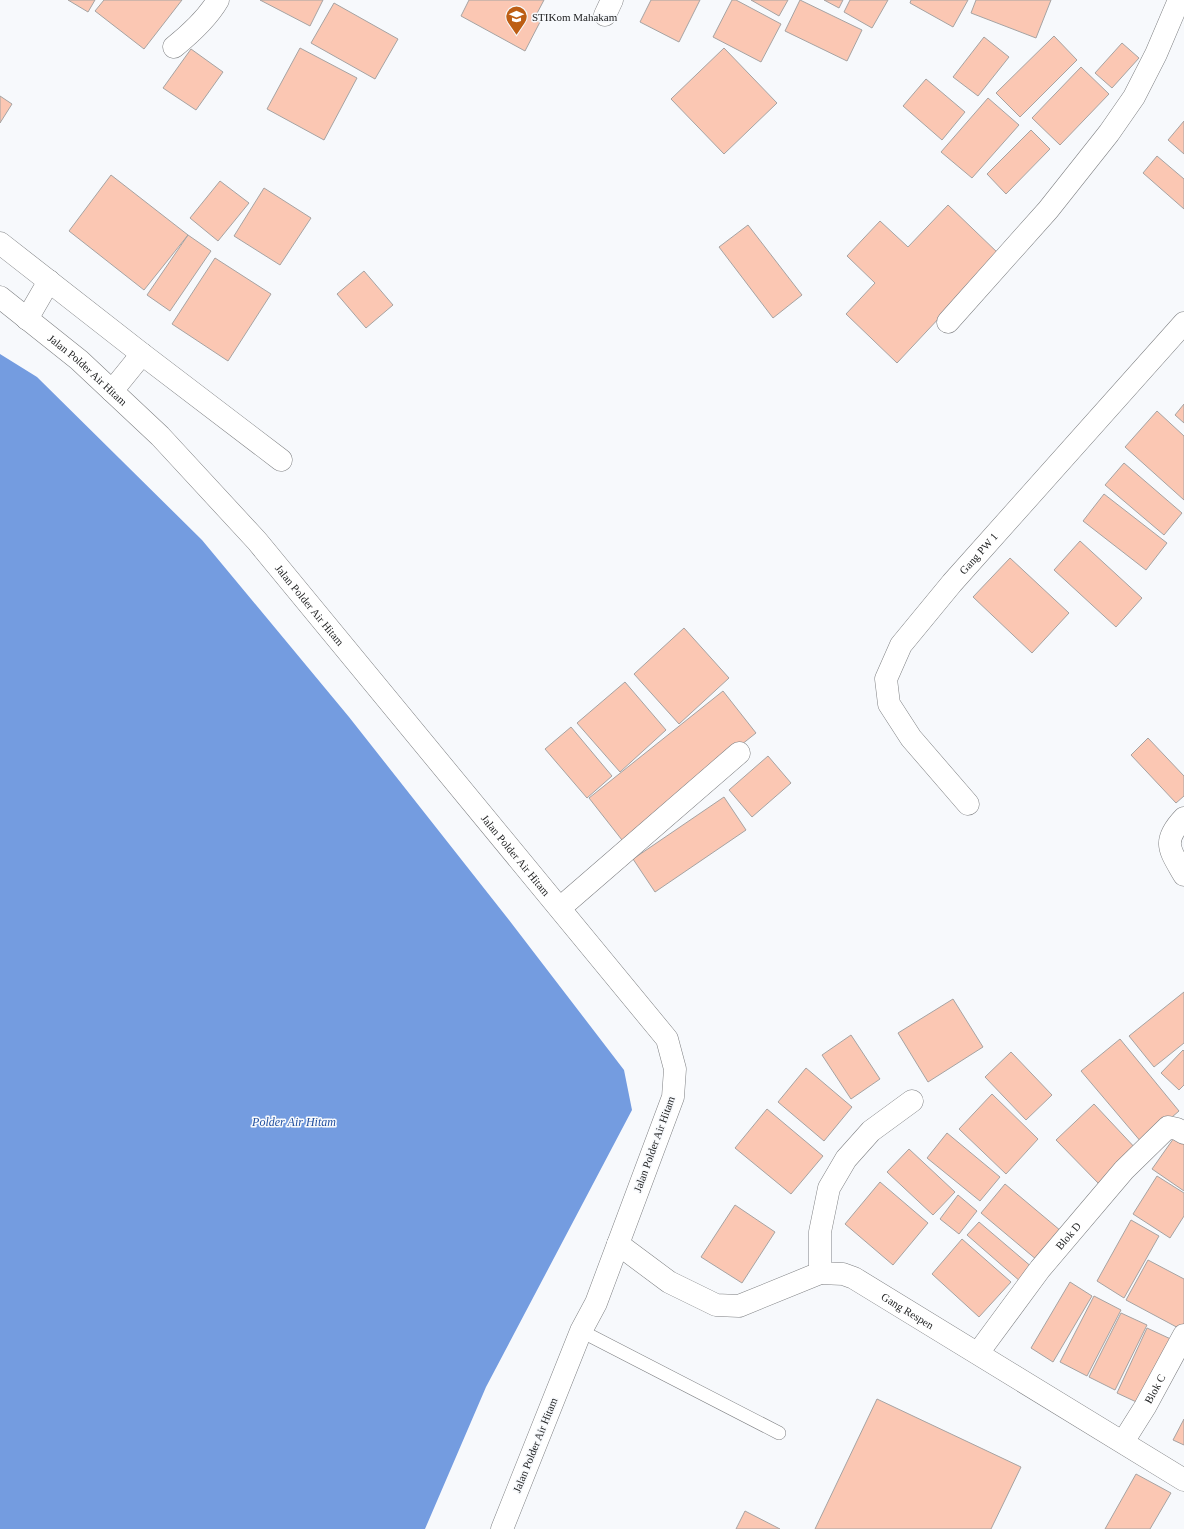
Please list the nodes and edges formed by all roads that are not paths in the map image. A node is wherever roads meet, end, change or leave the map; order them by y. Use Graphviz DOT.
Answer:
graph roads {
  1 [pos="218,0"];
  2 [pos="1179,0"];
  3 [pos="174,47"];
  4 [pos="0,243"];
  5 [pos="49,281"];
  6 [pos="0,297"];
  7 [pos="27,319"];
  8 [pos="948,322"];
  9 [pos="1184,323"];
  10 [pos="142,354"];
  11 [pos="112,391"];
  12 [pos="281,460"];
  13 [pos="739,753"];
  14 [pos="968,804"];
  15 [pos="1184,818"];
  16 [pos="1184,875"];
  17 [pos="560,908"];
  18 [pos="912,1101"];
  19 [pos="1176,1130"];
  20 [pos="618,1244"];
  21 [pos="820,1273"];
  22 [pos="581,1331"];
  23 [pos="1184,1335"];
  24 [pos="978,1353"];
  25 [pos="779,1433"];
  26 [pos="1123,1442"];
  27 [pos="1184,1480"];
  28 [pos="502,1529"];
  1 -- 3 [label="street"];
  2 -- 8 [label="street"];
  4 -- 5 [label="street"];
  5 -- 7 [label="street"];
  5 -- 10 [label="street"];
  6 -- 7 [label="street, Jalan Polder Air Hitam"];
  7 -- 11 [label="street, Jalan Polder Air Hitam"];
  9 -- 14 [label="street, Gang PW 1"];
  10 -- 11 [label="street"];
  10 -- 12 [label="street"];
  11 -- 17 [label="street, Jalan Polder Air Hitam"];
  13 -- 17 [label="street"];
  15 -- 16 [label="street"];
  17 -- 20 [label="street, Jalan Polder Air Hitam"];
  18 -- 21 [label="street"];
  19 -- 24 [label="street, Blok D"];
  20 -- 21 [label="street, Gang Respen"];
  20 -- 22 [label="street, Jalan Polder Air Hitam"];
  21 -- 24 [label="street, Gang Respen"];
  22 -- 25 [label="lane"];
  22 -- 28 [label="street, Jalan Polder Air Hitam"];
  23 -- 26 [label="street, Blok C"];
  24 -- 26 [label="street, Gang Respen"];
  26 -- 27 [label="street, Gang Respen"];
}
